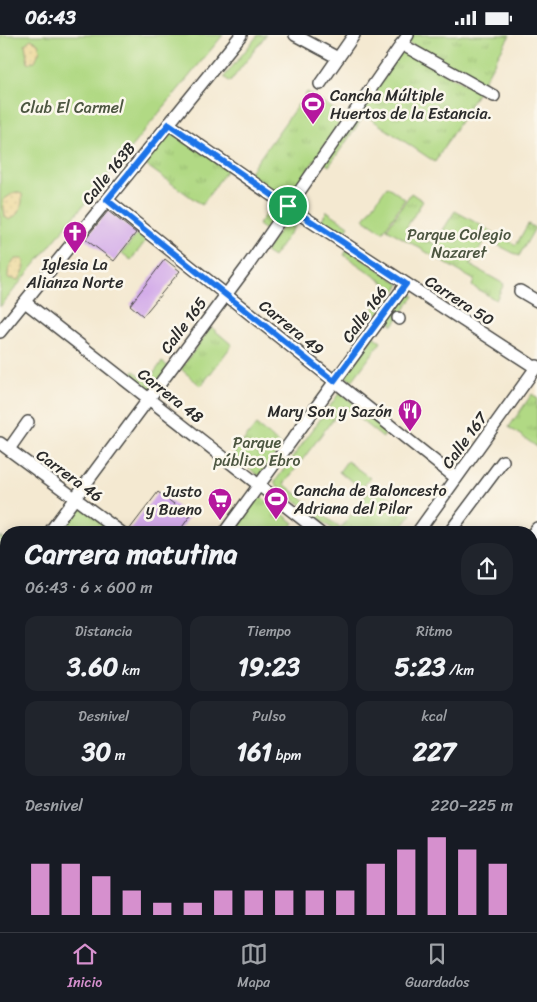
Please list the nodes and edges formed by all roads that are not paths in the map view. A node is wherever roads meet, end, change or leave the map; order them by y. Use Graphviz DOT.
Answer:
graph roads {
  1 [pos="241,35"];
  2 [pos="295,35"];
  3 [pos="354,35"];
  4 [pos="404,39"];
  5 [pos="338,58"];
  6 [pos="320,84"];
  7 [pos="494,96"];
  8 [pos="169,124"];
  9 [pos="107,200"];
  10 [pos="288,206"];
  11 [pos="406,284"];
  12 [pos="520,291"];
  13 [pos="226,295"];
  14 [pos="537,301"];
  15 [pos="25,302"];
  16 [pos="0,332"];
  17 [pos="536,367"];
  18 [pos="334,381"];
  19 [pos="149,399"];
  20 [pos="28,422"];
  21 [pos="4,446"];
  22 [pos="503,461"];
  23 [pos="456,479"];
  24 [pos="259,485"];
  25 [pos="75,498"];
  26 [pos="54,526"];
  27 [pos="113,526"];
  28 [pos="229,526"];
  29 [pos="311,526"];
  30 [pos="422,526"];
  31 [pos="454,526"];
  1 -- 8 [label="street, Calle 163B"];
  2 -- 5 [label="street"];
  3 -- 5 [label="street"];
  4 -- 7 [label="street"];
  4 -- 10 [label="street, Calle 165"];
  5 -- 6 [label="street"];
  8 -- 9 [label="street, Calle 163B"];
  8 -- 10 [label="street, Carrera 50"];
  9 -- 13 [label="street, Carrera 49"];
  9 -- 15 [label="street, Calle 163B"];
  10 -- 11 [label="street, Carrera 50"];
  10 -- 13 [label="street, Calle 165"];
  11 -- 17 [label="street, Carrera 50"];
  11 -- 18 [label="street, Calle 166"];
  12 -- 14 [label="street"];
  13 -- 18 [label="street, Carrera 49"];
  13 -- 19 [label="street, Calle 165"];
  15 -- 16 [label="street, Calle 163B"];
  15 -- 19 [label="street, Carrera 48"];
  17 -- 23 [label="street, Calle 167"];
  18 -- 23 [label="street, Carrera 49"];
  18 -- 24 [label="street, Calle 166"];
  19 -- 24 [label="street, Carrera 48"];
  19 -- 25 [label="street, Calle 165"];
  20 -- 21 [label="street"];
  21 -- 25 [label="street, Carrera 46"];
  22 -- 31 [label="street"];
  23 -- 30 [label="street, Calle 167"];
  24 -- 28 [label="street, Calle 166"];
  24 -- 29 [label="street, Carrera 48"];
  25 -- 26 [label="street, Calle 165"];
  25 -- 27 [label="street, Carrera 46"];
}
